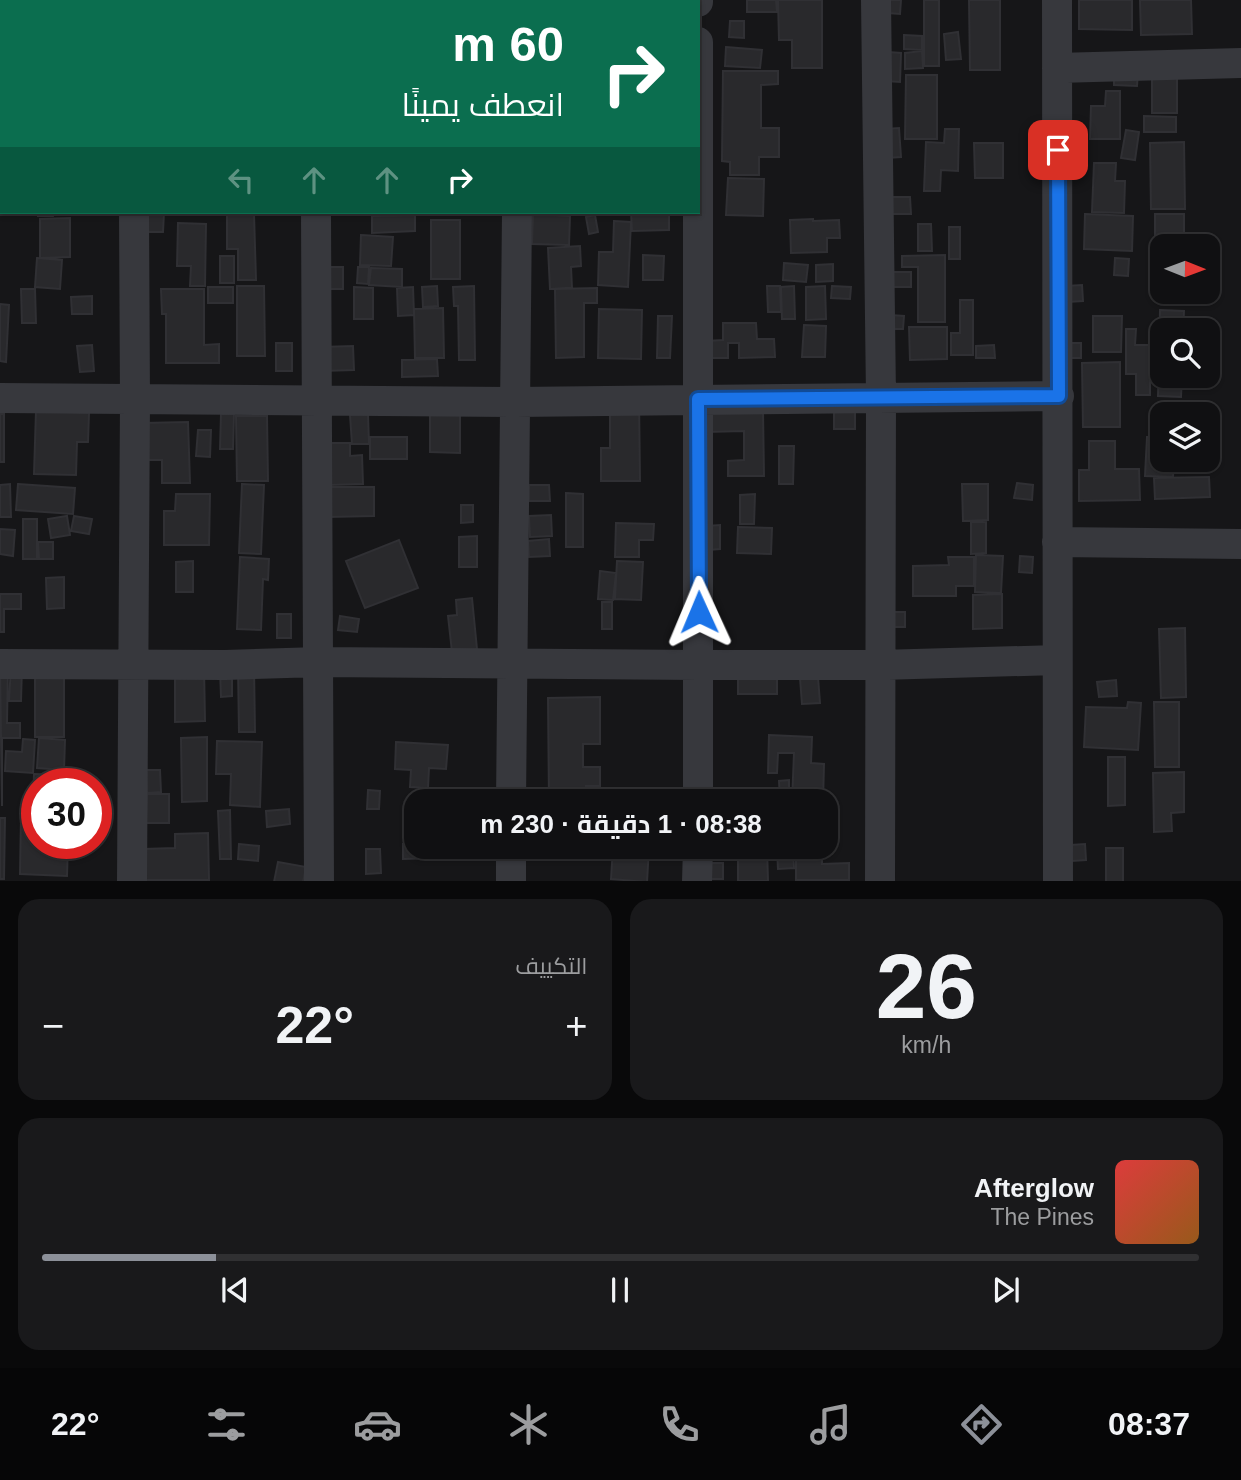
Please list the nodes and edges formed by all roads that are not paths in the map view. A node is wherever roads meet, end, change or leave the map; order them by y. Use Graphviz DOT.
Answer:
graph roads {
  1 [pos="876,0"];
  2 [pos="1057,0"];
  3 [pos="1241,63"];
  4 [pos="1057,68"];
  5 [pos="134,214"];
  6 [pos="316,214"];
  7 [pos="517,214"];
  8 [pos="698,214"];
  9 [pos="1059,396"];
  10 [pos="881,397"];
  11 [pos="0,398"];
  12 [pos="698,399"];
  13 [pos="135,400"];
  14 [pos="317,401"];
  15 [pos="516,402"];
  16 [pos="1057,542"];
  17 [pos="1241,544"];
  18 [pos="1057,660"];
  19 [pos="319,662"];
  20 [pos="134,663"];
  21 [pos="0,664"];
  22 [pos="512,664"];
  23 [pos="699,665"];
  24 [pos="880,665"];
  25 [pos="511,789"];
  26 [pos="698,789"];
  27 [pos="511,859"];
  28 [pos="698,859"];
  29 [pos="132,881"];
  30 [pos="319,881"];
  31 [pos="511,881"];
  32 [pos="697,881"];
  33 [pos="880,881"];
  34 [pos="1058,881"];
  1 -- 10 [label="street"];
  2 -- 4 [label="street"];
  3 -- 4 [label="street"];
  4 -- 9 [label="street"];
  5 -- 13 [label="street"];
  6 -- 14 [label="street"];
  7 -- 15 [label="street"];
  8 -- 12 [label="street"];
  9 -- 10 [label="street"];
  9 -- 16 [label="street"];
  10 -- 12 [label="street"];
  10 -- 24 [label="street"];
  11 -- 13 [label="street"];
  12 -- 15 [label="street"];
  12 -- 23 [label="street"];
  13 -- 14 [label="street"];
  13 -- 20 [label="street"];
  14 -- 15 [label="street"];
  14 -- 19 [label="street"];
  15 -- 22 [label="street"];
  16 -- 17 [label="street"];
  16 -- 18 [label="street"];
  18 -- 24 [label="street"];
  18 -- 34 [label="street"];
  19 -- 20 [label="street"];
  19 -- 22 [label="street"];
  19 -- 30 [label="street"];
  20 -- 21 [label="street"];
  20 -- 29 [label="street"];
  22 -- 23 [label="street"];
  22 -- 25 [label="street"];
  23 -- 24 [label="street"];
  23 -- 26 [label="street"];
  24 -- 33 [label="street"];
  27 -- 31 [label="street"];
  28 -- 32 [label="street"];
}
